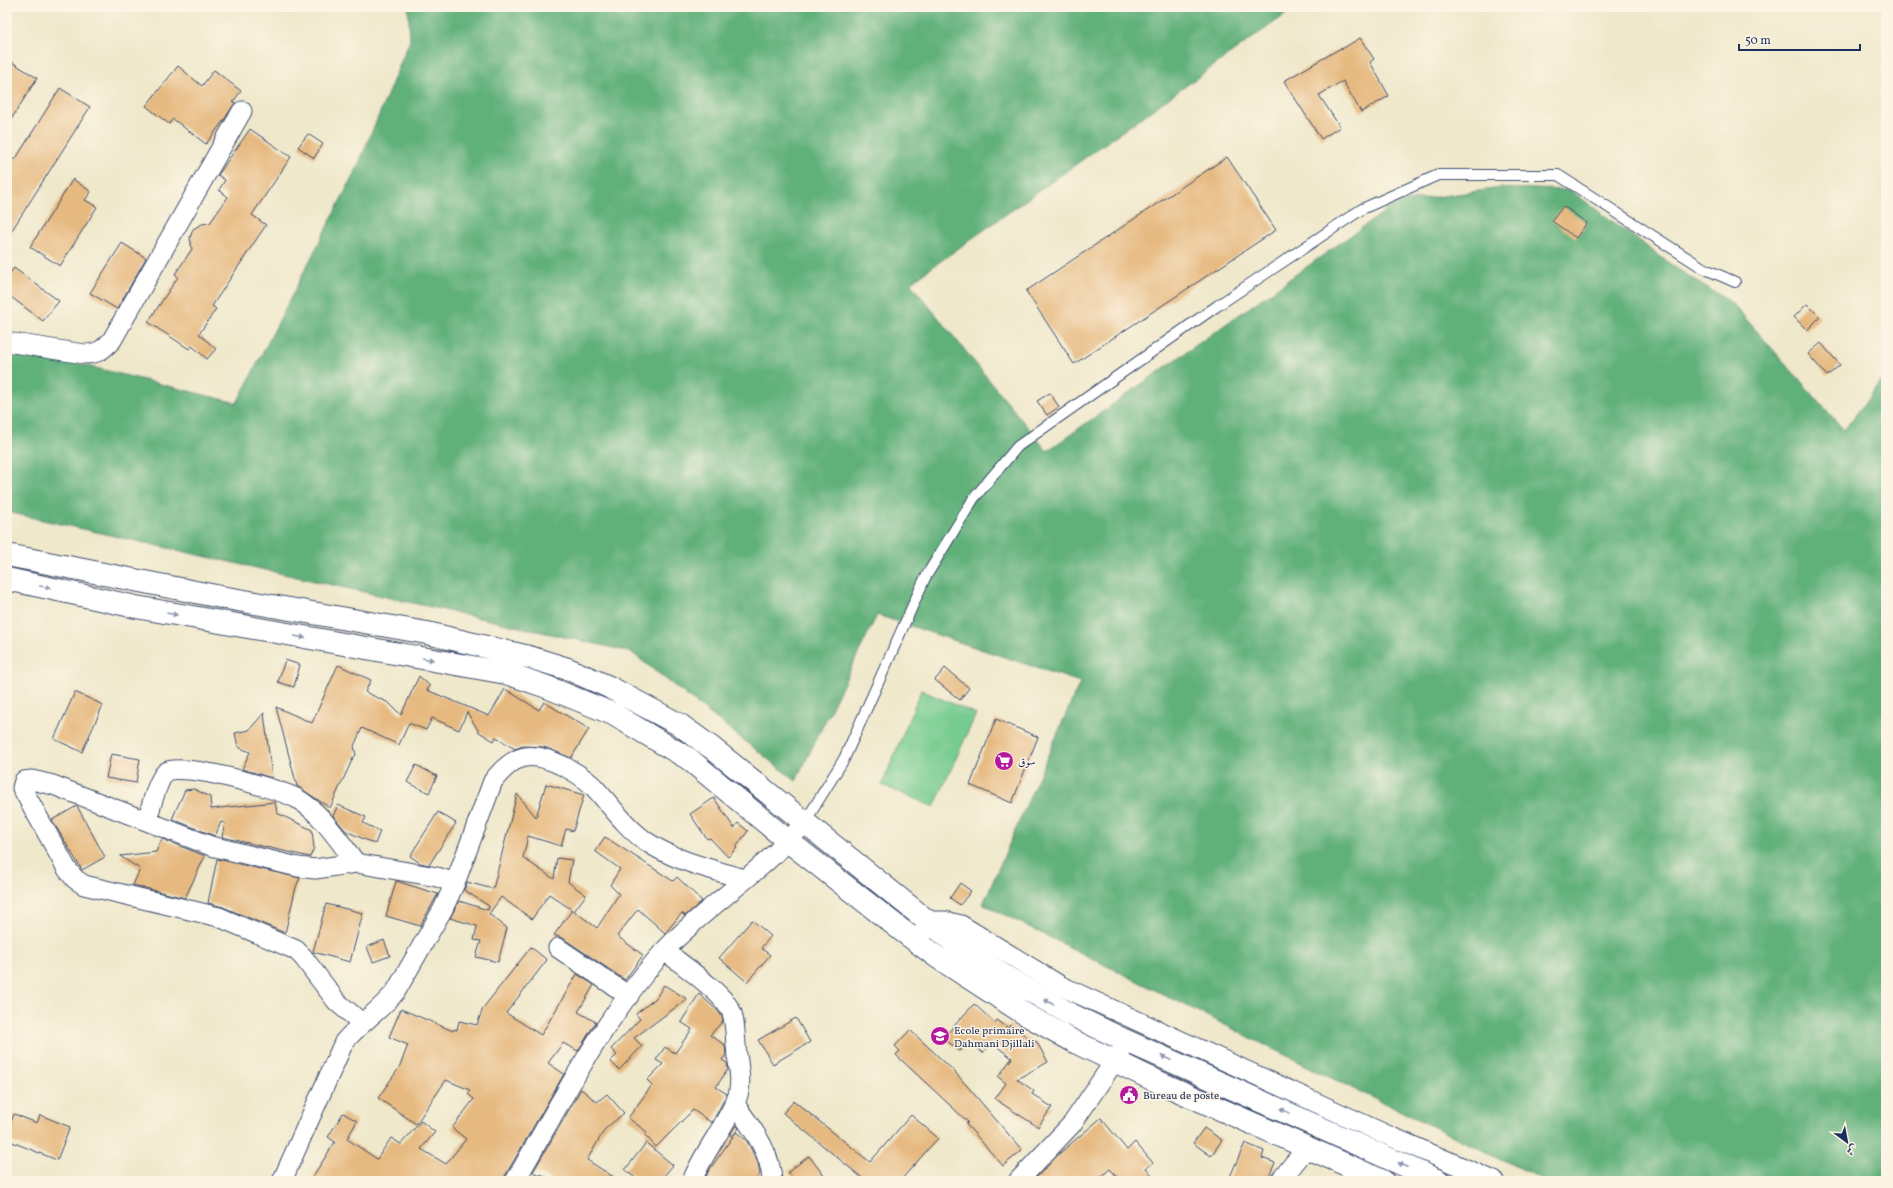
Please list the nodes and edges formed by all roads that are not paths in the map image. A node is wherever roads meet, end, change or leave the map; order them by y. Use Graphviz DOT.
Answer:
graph roads {
  1 [pos="242,111"];
  2 [pos="1735,282"];
  3 [pos="7,342"];
  4 [pos="7,555"];
  5 [pos="7,579"];
  6 [pos="147,820"];
  7 [pos="805,822"];
  8 [pos="788,840"];
  9 [pos="356,863"];
  10 [pos="744,879"];
  11 [pos="455,883"];
  12 [pos="930,923"];
  13 [pos="915,940"];
  14 [pos="558,948"];
  15 [pos="665,951"];
  16 [pos="629,996"];
  17 [pos="362,1023"];
  18 [pos="1128,1041"];
  19 [pos="1116,1061"];
  20 [pos="734,1103"];
  21 [pos="1307,1147"];
  22 [pos="773,1179"];
  23 [pos="282,1181"];
  24 [pos="515,1181"];
  25 [pos="692,1181"];
  26 [pos="1018,1181"];
  27 [pos="1280,1181"];
  28 [pos="1383,1181"];
  29 [pos="1438,1181"];
  30 [pos="1494,1181"];
  1 -- 3 [label="street"];
  2 -- 7 [label="lane"];
  4 -- 7 [label="main road"];
  5 -- 8 [label="main road, one-way"];
  6 -- 9 [label="street"];
  6 -- 9 [label="street"];
  6 -- 17 [label="street"];
  7 -- 8 [label="street"];
  7 -- 12 [label="main road"];
  8 -- 10 [label="street"];
  8 -- 13 [label="main road"];
  9 -- 11 [label="street"];
  10 -- 11 [label="street"];
  10 -- 15 [label="street"];
  11 -- 17 [label="street"];
  12 -- 13 [label="street"];
  18 -- 12 [label="main road, one-way"];
  12 -- 30 [label="street"];
  13 -- 19 [label="main road"];
  14 -- 16 [label="street"];
  15 -- 16 [label="street"];
  15 -- 20 [label="street"];
  16 -- 24 [label="street"];
  17 -- 23 [label="street"];
  18 -- 19 [label="street"];
  29 -- 18 [label="main road, one-way"];
  19 -- 21 [label="main road"];
  19 -- 26 [label="street"];
  20 -- 22 [label="street"];
  20 -- 25 [label="street"];
  21 -- 27 [label="street"];
  21 -- 28 [label="main road"];
}
